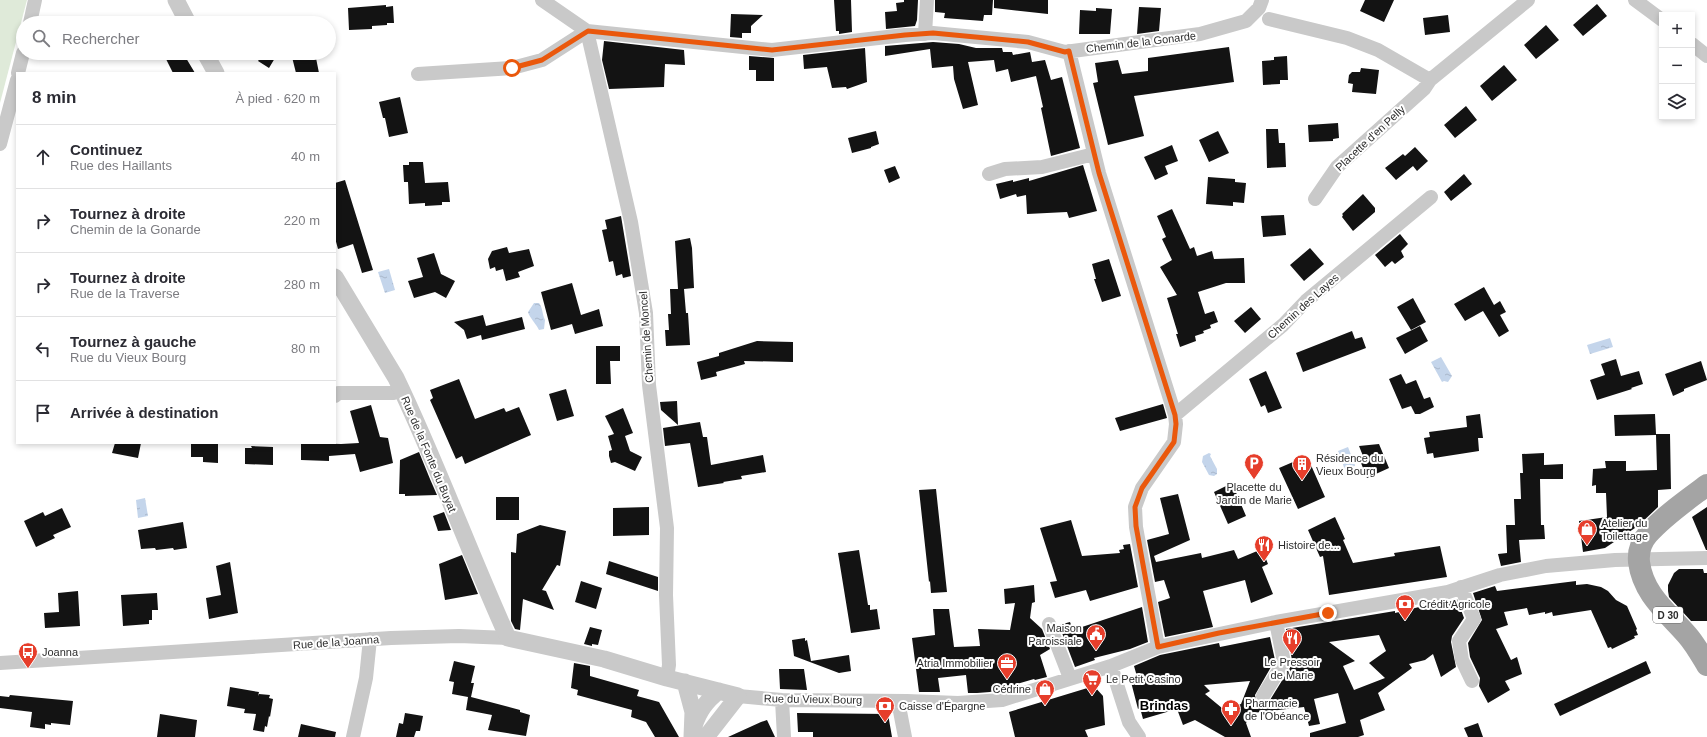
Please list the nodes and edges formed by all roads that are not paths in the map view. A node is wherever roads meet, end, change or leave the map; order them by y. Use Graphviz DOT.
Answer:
graph roads {
  1 [pos="35,0"];
  2 [pos="176,0"];
  3 [pos="542,0"];
  4 [pos="927,0"];
  5 [pos="1528,0"];
  6 [pos="1635,0"];
  7 [pos="1261,4"];
  8 [pos="32,16"];
  9 [pos="184,16"];
  10 [pos="1659,18"];
  11 [pos="1269,19"];
  12 [pos="588,31"];
  13 [pos="925,34"];
  14 [pos="1695,46"];
  15 [pos="1069,51"];
  16 [pos="1707,56"];
  17 [pos="21,60"];
  18 [pos="209,60"];
  19 [pos="18,72"];
  20 [pos="215,72"];
  21 [pos="418,74"];
  22 [pos="1430,80"];
  23 [pos="16,84"];
  24 [pos="0,144"];
  25 [pos="1094,154"];
  26 [pos="989,174"];
  27 [pos="1431,197"];
  28 [pos="1315,199"];
  29 [pos="336,279"];
  30 [pos="402,390"];
  31 [pos="336,395"];
  32 [pos="1175,415"];
  33 [pos="1707,485"];
  34 [pos="1707,558"];
  35 [pos="1639,560"];
  36 [pos="1461,587"];
  37 [pos="1276,622"];
  38 [pos="1049,624"];
  39 [pos="508,638"];
  40 [pos="370,639"];
  41 [pos="1158,647"];
  42 [pos="0,663"];
  43 [pos="1111,666"];
  44 [pos="1707,666"];
  45 [pos="667,678"];
  46 [pos="1070,678"];
  47 [pos="1472,681"];
  48 [pos="685,682"];
  49 [pos="719,691"];
  50 [pos="738,696"];
  51 [pos="1263,696"];
  52 [pos="782,700"];
  53 [pos="898,701"];
  54 [pos="697,734"];
  55 [pos="353,737"];
  56 [pos="784,737"];
  57 [pos="905,737"];
  58 [pos="1139,737"];
  1 -- 8 [label="street"];
  2 -- 9 [label="street"];
  3 -- 12 [label="street"];
  4 -- 13 [label="street"];
  5 -- 22 [label="street, Placette d'en Pelly"];
  6 -- 10 [label="street"];
  7 -- 15 [label="street, Chemin de la Gonarde"];
  11 -- 22 [label="street"];
  12 -- 13 [label="street, Chemin de la Gonarde"];
  12 -- 21 [label="street"];
  12 -- 45 [label="street, Chemin de Moncel"];
  13 -- 15 [label="street, Chemin de la Gonarde"];
  14 -- 16 [label="street"];
  15 -- 25 [label="street"];
  17 -- 19 [label="street"];
  18 -- 20 [label="street"];
  22 -- 28 [label="street, Placette d'en Pelly"];
  23 -- 24 [label="street"];
  25 -- 26 [label="street"];
  25 -- 32 [label="street"];
  27 -- 32 [label="street, Chemin des Layes"];
  29 -- 30 [label="street, Rue de la Fonte du Buyat"];
  30 -- 31 [label="street"];
  30 -- 39 [label="street, Rue de la Fonte du Buyat"];
  32 -- 41 [label="street"];
  33 -- 35 [label="main road, D 30"];
  34 -- 35 [label="street, Rue du Vieux Bourg"];
  35 -- 36 [label="street, Rue du Vieux Bourg"];
  35 -- 44 [label="main road, D 30"];
  36 -- 37 [label="street, Rue du Vieux Bourg"];
  36 -- 47 [label="street"];
  37 -- 41 [label="street, Rue du Vieux Bourg"];
  37 -- 51 [label="street"];
  38 -- 46 [label="street"];
  39 -- 40 [label="street, Rue de la Joanna"];
  39 -- 45 [label="street, Rue de la Joanna"];
  40 -- 42 [label="street, Rue de la Joanna"];
  40 -- 55 [label="street"];
  41 -- 43 [label="street, Rue du Vieux Bourg"];
  43 -- 46 [label="street, Rue du Vieux Bourg"];
  43 -- 58 [label="street"];
  45 -- 48 [label="street, Rue du Vieux Bourg"];
  46 -- 53 [label="street, Rue du Vieux Bourg"];
  48 -- 49 [label="street, Rue du Vieux Bourg"];
  48 -- 54 [label="street"];
  49 -- 50 [label="street, Rue du Vieux Bourg"];
  49 -- 54 [label="street"];
  50 -- 52 [label="street, Rue du Vieux Bourg"];
  50 -- 54 [label="street"];
  52 -- 53 [label="street, Rue du Vieux Bourg"];
  52 -- 56 [label="street"];
  53 -- 57 [label="street"];
}
